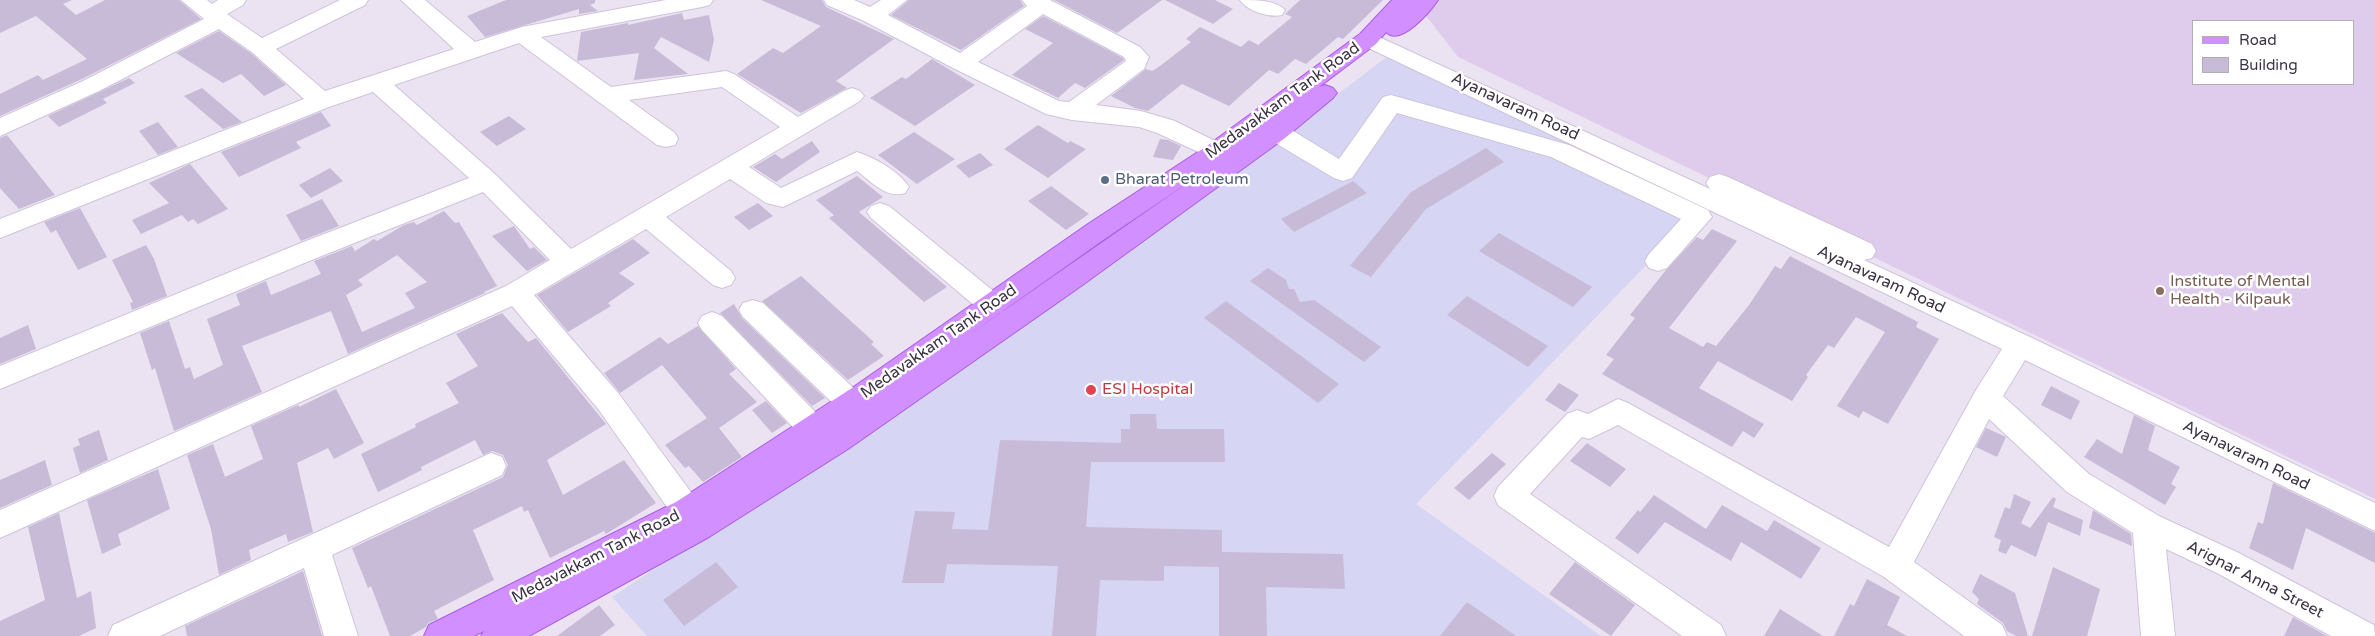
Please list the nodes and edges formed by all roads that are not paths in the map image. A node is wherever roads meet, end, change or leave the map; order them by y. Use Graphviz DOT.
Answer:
graph roads {
  1 [pos="192,0"];
  2 [pos="234,0"];
  3 [pos="357,0"];
  4 [pos="412,0"];
  5 [pos="702,0"];
  6 [pos="835,0"];
  7 [pos="896,0"];
  8 [pos="1251,0"];
  9 [pos="1404,0"];
  10 [pos="1427,0"];
  11 [pos="1038,2"];
  12 [pos="1274,10"];
  13 [pos="216,16"];
  14 [pos="872,16"];
  15 [pos="522,34"];
  16 [pos="1381,35"];
  17 [pos="261,48"];
  18 [pos="472,50"];
  19 [pos="961,63"];
  20 [pos="377,82"];
  21 [pos="605,96"];
  22 [pos="852,96"];
  23 [pos="321,101"];
  24 [pos="1072,112"];
  25 [pos="0,128"];
  26 [pos="798,128"];
  27 [pos="1276,132"];
  28 [pos="666,139"];
  29 [pos="1216,152"];
  30 [pos="731,167"];
  31 [pos="487,181"];
  32 [pos="896,187"];
  33 [pos="880,212"];
  34 [pos="648,216"];
  35 [pos="1,228"];
  36 [pos="1658,261"];
  37 [pos="569,263"];
  38 [pos="722,278"];
  39 [pos="516,293"];
  40 [pos="992,305"];
  41 [pos="754,310"];
  42 [pos="712,323"];
  43 [pos="2020,346"];
  44 [pos="0,378"];
  45 [pos="1986,398"];
  46 [pos="851,403"];
  47 [pos="813,429"];
  48 [pos="490,466"];
  49 [pos="2375,499"];
  50 [pos="687,511"];
  51 [pos="2375,518"];
  52 [pos="0,524"];
  53 [pos="2148,526"];
  54 [pos="314,548"];
  55 [pos="1895,567"];
  56 [pos="125,636"];
  57 [pos="341,636"];
  58 [pos="441,636"];
  59 [pos="498,636"];
  60 [pos="1709,636"];
  61 [pos="1990,636"];
  62 [pos="2158,636"];
  63 [pos="2362,636"];
  1 -- 13 [label="street"];
  2 -- 13 [label="street"];
  3 -- 17 [label="street"];
  4 -- 18 [label="street"];
  5 -- 15 [label="street"];
  6 -- 14 [label="street"];
  7 -- 14 [label="street"];
  8 -- 12 [label="street"];
  9 -- 16 [label="main road, Medavakkam Tank Road"];
  10 -- 16 [label="main road, Medavakkam Tank Road"];
  11 -- 19 [label="street"];
  11 -- 24 [label="street"];
  13 -- 17 [label="street"];
  13 -- 25 [label="street"];
  14 -- 19 [label="street"];
  15 -- 18 [label="street"];
  15 -- 21 [label="street"];
  16 -- 27 [label="main road, Medavakkam Tank Road"];
  16 -- 29 [label="main road, Medavakkam Tank Road"];
  16 -- 43 [label="street, Ayanavaram Road"];
  16 -- 49 [label="street, Ayanavaram Road"];
  17 -- 23 [label="street"];
  18 -- 20 [label="street"];
  19 -- 24 [label="street"];
  20 -- 23 [label="street"];
  20 -- 31 [label="street"];
  21 -- 26 [label="street"];
  21 -- 28 [label="street"];
  22 -- 26 [label="street"];
  23 -- 35 [label="street"];
  24 -- 29 [label="street"];
  26 -- 30 [label="street"];
  27 -- 36 [label="street"];
  27 -- 59 [label="main road, Medavakkam Tank Road"];
  29 -- 40 [label="main road, Medavakkam Tank Road"];
  30 -- 32 [label="street"];
  30 -- 34 [label="street"];
  31 -- 37 [label="street"];
  31 -- 44 [label="street"];
  33 -- 40 [label="street"];
  34 -- 37 [label="street"];
  34 -- 38 [label="street"];
  37 -- 39 [label="street"];
  39 -- 50 [label="street"];
  39 -- 52 [label="street"];
  40 -- 46 [label="main road, Medavakkam Tank Road"];
  41 -- 46 [label="street"];
  42 -- 47 [label="street"];
  43 -- 45 [label="street"];
  43 -- 51 [label="street, Ayanavaram Road"];
  45 -- 53 [label="street, Arignar Anna Street"];
  45 -- 55 [label="street"];
  46 -- 47 [label="main road, Medavakkam Tank Road"];
  47 -- 50 [label="main road, Medavakkam Tank Road"];
  48 -- 54 [label="street"];
  50 -- 58 [label="main road, Medavakkam Tank Road"];
  53 -- 62 [label="street"];
  53 -- 63 [label="street, Arignar Anna Street"];
  54 -- 56 [label="street"];
  54 -- 57 [label="street"];
  55 -- 60 [label="street"];
  55 -- 61 [label="street"];
}
